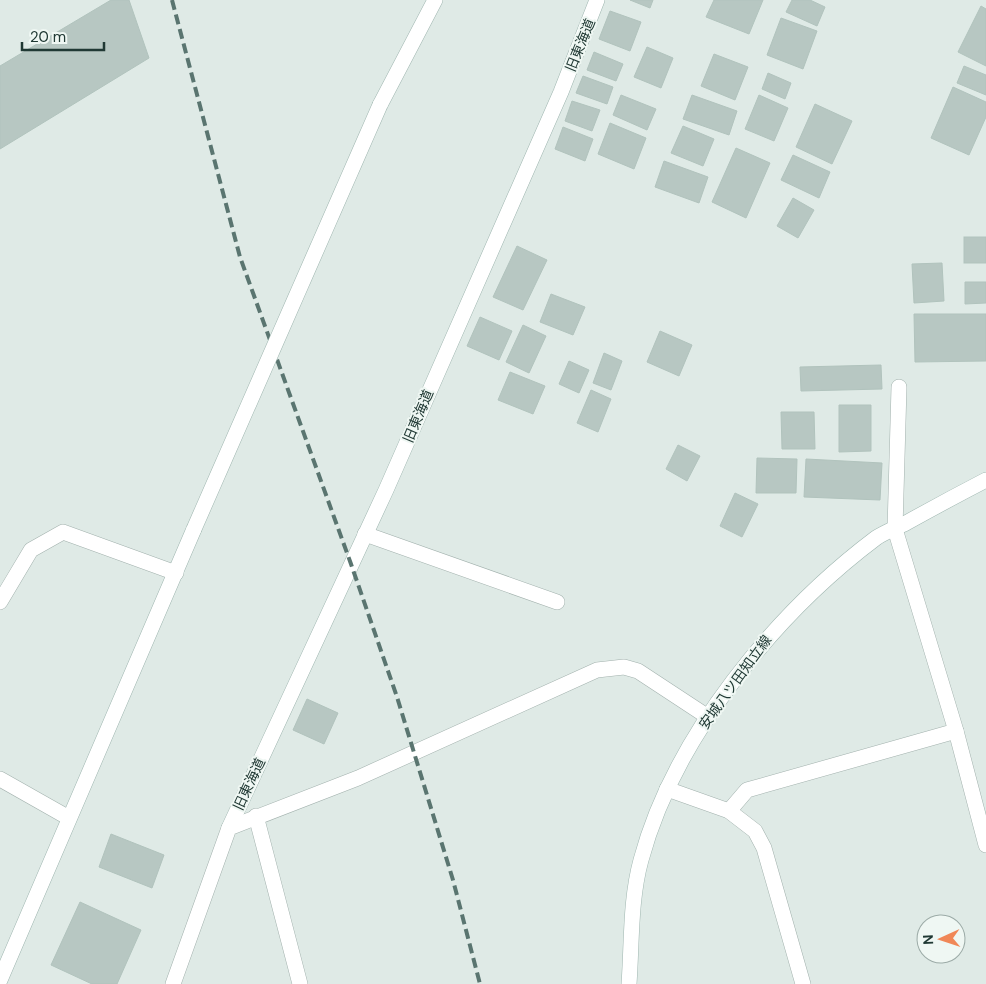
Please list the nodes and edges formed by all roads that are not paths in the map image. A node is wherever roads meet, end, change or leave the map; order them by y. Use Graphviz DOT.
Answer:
graph roads {
  1 [pos="434,0"];
  2 [pos="597,0"];
  3 [pos="899,386"];
  4 [pos="986,480"];
  5 [pos="894,529"];
  6 [pos="365,534"];
  7 [pos="176,573"];
  8 [pos="0,602"];
  9 [pos="558,602"];
  10 [pos="708,717"];
  11 [pos="956,731"];
  12 [pos="0,780"];
  13 [pos="667,789"];
  14 [pos="729,811"];
  15 [pos="256,816"];
  16 [pos="69,818"];
  17 [pos="229,828"];
  18 [pos="986,845"];
  19 [pos="0,980"];
  20 [pos="173,984"];
  21 [pos="300,984"];
  22 [pos="629,984"];
  23 [pos="803,984"];
  1 -- 7 [label="street, bridge"];
  2 -- 6 [label="street, 旧東海道"];
  3 -- 5 [label="street"];
  4 -- 5 [label="street, 安城八ツ田知立線"];
  5 -- 10 [label="street, 安城八ツ田知立線"];
  5 -- 11 [label="street"];
  6 -- 9 [label="street"];
  6 -- 17 [label="street, 旧東海道"];
  7 -- 8 [label="street"];
  7 -- 16 [label="street"];
  10 -- 13 [label="street, 安城八ツ田知立線"];
  10 -- 15 [label="street"];
  11 -- 14 [label="street"];
  11 -- 18 [label="street"];
  12 -- 16 [label="street"];
  13 -- 14 [label="street"];
  13 -- 22 [label="street, 安城八ツ田知立線"];
  14 -- 23 [label="street"];
  15 -- 17 [label="street"];
  15 -- 21 [label="street"];
  16 -- 19 [label="street"];
  17 -- 20 [label="street, 旧東海道"];
}
